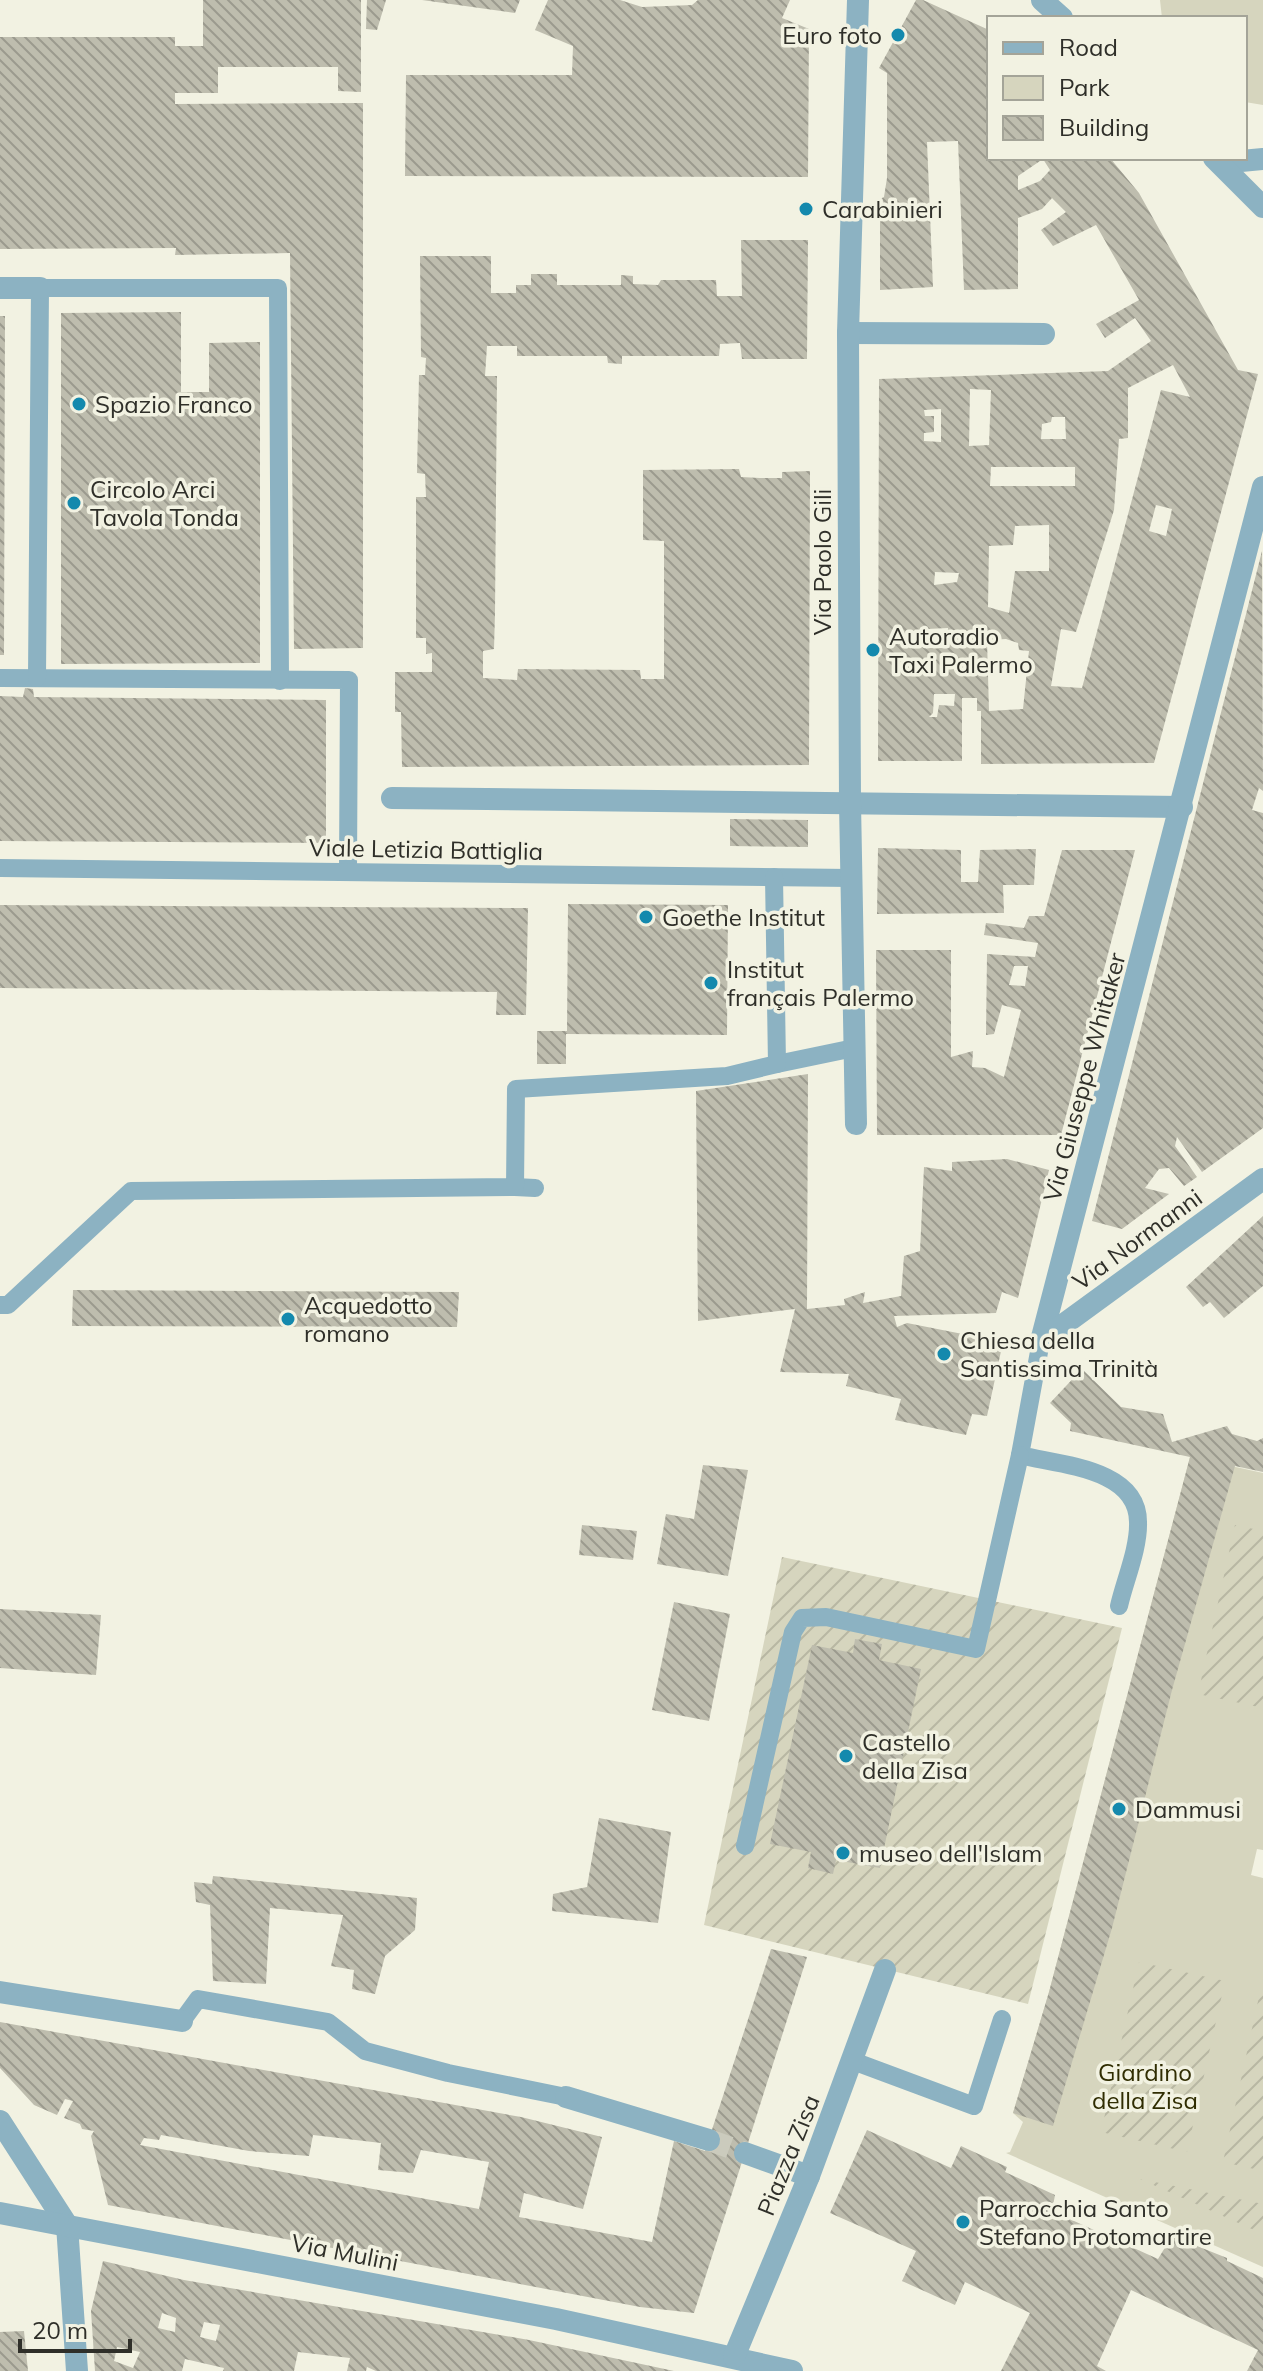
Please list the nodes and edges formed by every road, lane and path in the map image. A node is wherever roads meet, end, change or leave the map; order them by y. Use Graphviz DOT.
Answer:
graph roads {
  1 [pos="858,0"];
  2 [pos="1042,0"];
  3 [pos="1060,16"];
  4 [pos="1240,160"];
  5 [pos="1217,161"];
  6 [pos="1263,207"];
  7 [pos="0,288"];
  8 [pos="40,288"];
  9 [pos="848,333"];
  10 [pos="1044,334"];
  11 [pos="1263,487"];
  12 [pos="0,678"];
  13 [pos="37,678"];
  14 [pos="280,681"];
  15 [pos="392,798"];
  16 [pos="850,803"];
  17 [pos="1182,807"];
  18 [pos="0,868"];
  19 [pos="348,872"];
  20 [pos="774,877"];
  21 [pos="851,878"];
  22 [pos="854,1048"];
  23 [pos="777,1064"];
  24 [pos="856,1124"];
  25 [pos="1263,1179"];
  26 [pos="515,1187"];
  27 [pos="535,1188"];
  28 [pos="0,1305"];
  29 [pos="1041,1341"];
  30 [pos="1020,1455"];
  31 [pos="1119,1606"];
  32 [pos="745,1846"];
  33 [pos="885,1970"];
  34 [pos="0,1992"];
  35 [pos="1002,2019"];
  36 [pos="182,2021"];
  37 [pos="853,2061"];
  38 [pos="566,2097"];
  39 [pos="0,2121"];
  40 [pos="709,2140"];
  41 [pos="745,2153"];
  42 [pos="809,2176"];
  43 [pos="0,2213"];
  44 [pos="67,2225"];
  45 [pos="734,2357"];
  46 [pos="77,2371"];
  47 [pos="792,2371"];
  1 -- 9 [label="street, Via Paolo Gili"];
  2 -- 3 [label="street"];
  4 -- 5 [label="street"];
  5 -- 6 [label="street"];
  7 -- 8 [label="street"];
  8 -- 13 [label="lane"];
  8 -- 14 [label="lane"];
  9 -- 10 [label="street"];
  9 -- 16 [label="street, Via Paolo Gili"];
  11 -- 17 [label="street, Via Giuseppe Whitaker"];
  12 -- 13 [label="lane"];
  13 -- 14 [label="lane"];
  14 -- 19 [label="lane"];
  15 -- 16 [label="street"];
  16 -- 17 [label="street"];
  16 -- 21 [label="street, Via Paolo Gili"];
  17 -- 29 [label="street, Via Giuseppe Whitaker"];
  18 -- 19 [label="lane, Viale Letizia Battiglia"];
  19 -- 20 [label="lane, Viale Letizia Battiglia"];
  20 -- 21 [label="lane, Viale Letizia Battiglia"];
  20 -- 23 [label="lane"];
  21 -- 22 [label="street, Via Paolo Gili"];
  22 -- 23 [label="lane"];
  22 -- 24 [label="street, Via Paolo Gili"];
  23 -- 26 [label="lane"];
  25 -- 29 [label="street, Via Normanni"];
  26 -- 27 [label="lane"];
  26 -- 28 [label="lane"];
  29 -- 30 [label="lane, Via Giuseppe Whitaker"];
  30 -- 31 [label="lane"];
  30 -- 32 [label="lane, Via Giuseppe Whitaker"];
  33 -- 37 [label="street, Piazza Zisa"];
  34 -- 36 [label="street"];
  35 -- 37 [label="lane"];
  36 -- 38 [label="lane"];
  37 -- 42 [label="street, Piazza Zisa"];
  38 -- 40 [label="street"];
  39 -- 44 [label="street"];
  41 -- 42 [label="street"];
  42 -- 45 [label="street, Piazza Zisa"];
  43 -- 44 [label="street, Via Mulini"];
  44 -- 45 [label="street, Via Mulini"];
  44 -- 46 [label="street"];
  45 -- 47 [label="street, Via Mulini"];
}
